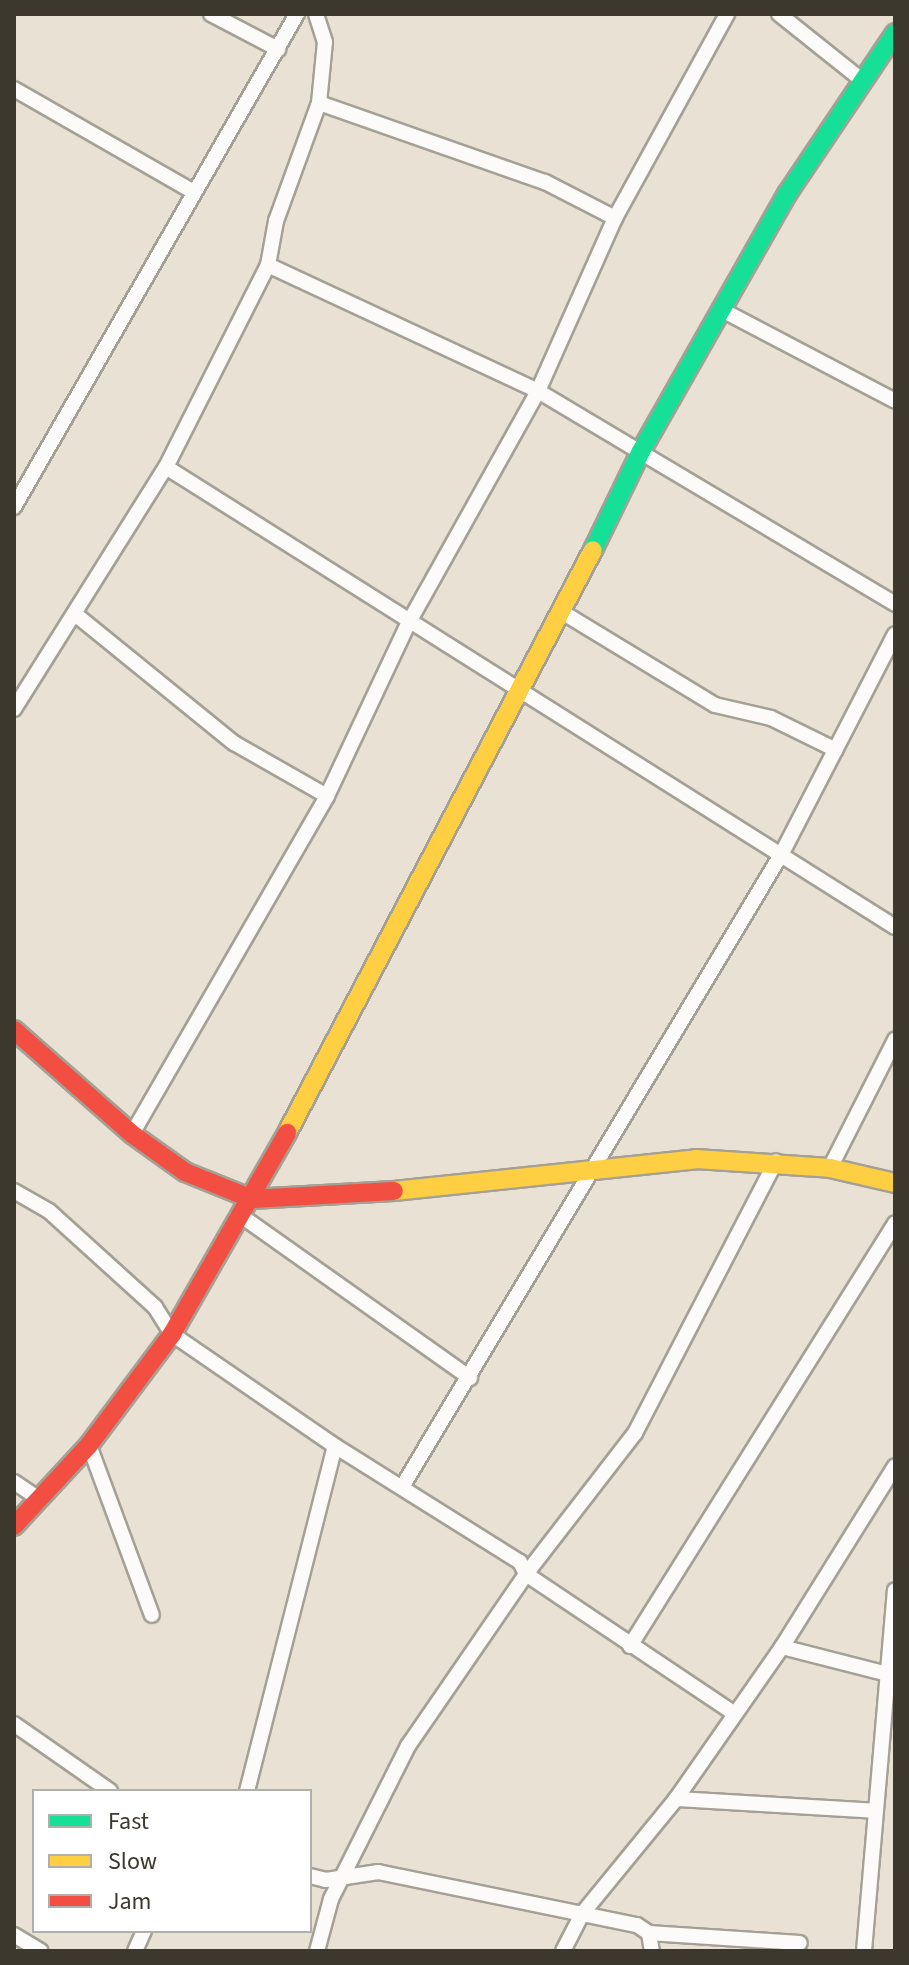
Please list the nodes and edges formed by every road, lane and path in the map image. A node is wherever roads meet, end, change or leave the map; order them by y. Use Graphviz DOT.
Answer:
graph roads {
  1 [pos="211,14"];
  2 [pos="297,14"];
  3 [pos="727,14"];
  4 [pos="779,14"];
  5 [pos="319,16"];
  6 [pos="895,33"];
  7 [pos="278,49"];
  8 [pos="863,81"];
  9 [pos="14,89"];
  10 [pos="319,103"];
  11 [pos="194,192"];
  12 [pos="615,218"];
  13 [pos="268,265"];
  14 [pos="722,310"];
  15 [pos="538,391"];
  16 [pos="895,401"];
  17 [pos="641,451"];
  18 [pos="166,467"];
  19 [pos="14,507"];
  20 [pos="895,604"];
  21 [pos="562,612"];
  22 [pos="75,614"];
  23 [pos="409,622"];
  24 [pos="895,634"];
  25 [pos="520,692"];
  26 [pos="14,709"];
  27 [pos="836,750"];
  28 [pos="327,796"];
  29 [pos="782,853"];
  30 [pos="895,927"];
  31 [pos="14,1030"];
  32 [pos="895,1040"];
  33 [pos="132,1134"];
  34 [pos="776,1161"];
  35 [pos="598,1167"];
  36 [pos="830,1168"];
  37 [pos="895,1183"];
  38 [pos="14,1191"];
  39 [pos="252,1199"];
  40 [pos="240,1215"];
  41 [pos="895,1223"];
  42 [pos="172,1334"];
  43 [pos="470,1378"];
  44 [pos="89,1445"];
  45 [pos="335,1446"];
  46 [pos="895,1466"];
  47 [pos="14,1482"];
  48 [pos="402,1487"];
  49 [pos="38,1498"];
  50 [pos="14,1526"];
  51 [pos="526,1574"];
  52 [pos="895,1590"];
  53 [pos="152,1615"];
  54 [pos="894,1641"];
  55 [pos="630,1646"];
  56 [pos="782,1647"];
  57 [pos="888,1674"];
  58 [pos="734,1713"];
  59 [pos="14,1724"];
  60 [pos="107,1789"];
  61 [pos="248,1789"];
  62 [pos="676,1799"];
  63 [pos="876,1811"];
  64 [pos="312,1876"];
  65 [pos="344,1876"];
  66 [pos="582,1914"];
  67 [pos="649,1933"];
  68 [pos="14,1935"];
  69 [pos="800,1943"];
  70 [pos="41,1951"];
  71 [pos="317,1951"];
  72 [pos="563,1951"];
  73 [pos="652,1951"];
  74 [pos="864,1951"];
  1 -- 7 [label="street"];
  2 -- 7 [label="street"];
  3 -- 12 [label="street"];
  4 -- 8 [label="street"];
  5 -- 10 [label="street"];
  6 -- 8 [label="street"];
  7 -- 11 [label="street"];
  8 -- 14 [label="street"];
  9 -- 11 [label="street"];
  10 -- 12 [label="street"];
  10 -- 13 [label="street"];
  11 -- 19 [label="street"];
  12 -- 15 [label="street"];
  13 -- 15 [label="street"];
  13 -- 18 [label="street"];
  14 -- 16 [label="street"];
  14 -- 17 [label="street"];
  15 -- 17 [label="street"];
  15 -- 23 [label="street"];
  17 -- 20 [label="street"];
  17 -- 21 [label="street"];
  18 -- 22 [label="street"];
  18 -- 23 [label="street"];
  21 -- 25 [label="street"];
  21 -- 27 [label="street"];
  22 -- 26 [label="street"];
  22 -- 28 [label="street"];
  23 -- 25 [label="street"];
  23 -- 28 [label="street"];
  24 -- 27 [label="street"];
  25 -- 29 [label="street"];
  25 -- 39 [label="street"];
  27 -- 29 [label="street"];
  28 -- 33 [label="street"];
  29 -- 30 [label="street"];
  29 -- 35 [label="street"];
  31 -- 33 [label="street"];
  32 -- 36 [label="street"];
  33 -- 39 [label="street"];
  34 -- 35 [label="street"];
  34 -- 36 [label="street"];
  34 -- 51 [label="street"];
  35 -- 39 [label="street"];
  35 -- 43 [label="street"];
  36 -- 37 [label="street"];
  38 -- 42 [label="street"];
  39 -- 40 [label="street"];
  40 -- 42 [label="street"];
  40 -- 43 [label="street"];
  41 -- 55 [label="street"];
  42 -- 44 [label="street"];
  42 -- 45 [label="street"];
  43 -- 48 [label="street"];
  44 -- 49 [label="street"];
  44 -- 53 [label="street"];
  45 -- 48 [label="street"];
  45 -- 61 [label="street"];
  46 -- 56 [label="street"];
  47 -- 49 [label="street"];
  48 -- 51 [label="street"];
  49 -- 50 [label="street"];
  51 -- 55 [label="street"];
  51 -- 65 [label="street"];
  52 -- 54 [label="street"];
  54 -- 57 [label="street"];
  55 -- 58 [label="street"];
  56 -- 57 [label="street"];
  56 -- 58 [label="street"];
  57 -- 63 [label="street"];
  58 -- 62 [label="street"];
  59 -- 60 [label="street"];
  62 -- 63 [label="street"];
  62 -- 66 [label="street"];
  63 -- 74 [label="street"];
  64 -- 65 [label="street"];
  65 -- 66 [label="street"];
  65 -- 71 [label="street"];
  66 -- 67 [label="street"];
  66 -- 72 [label="street"];
  67 -- 69 [label="street"];
  67 -- 73 [label="street"];
  68 -- 70 [label="street"];
}
